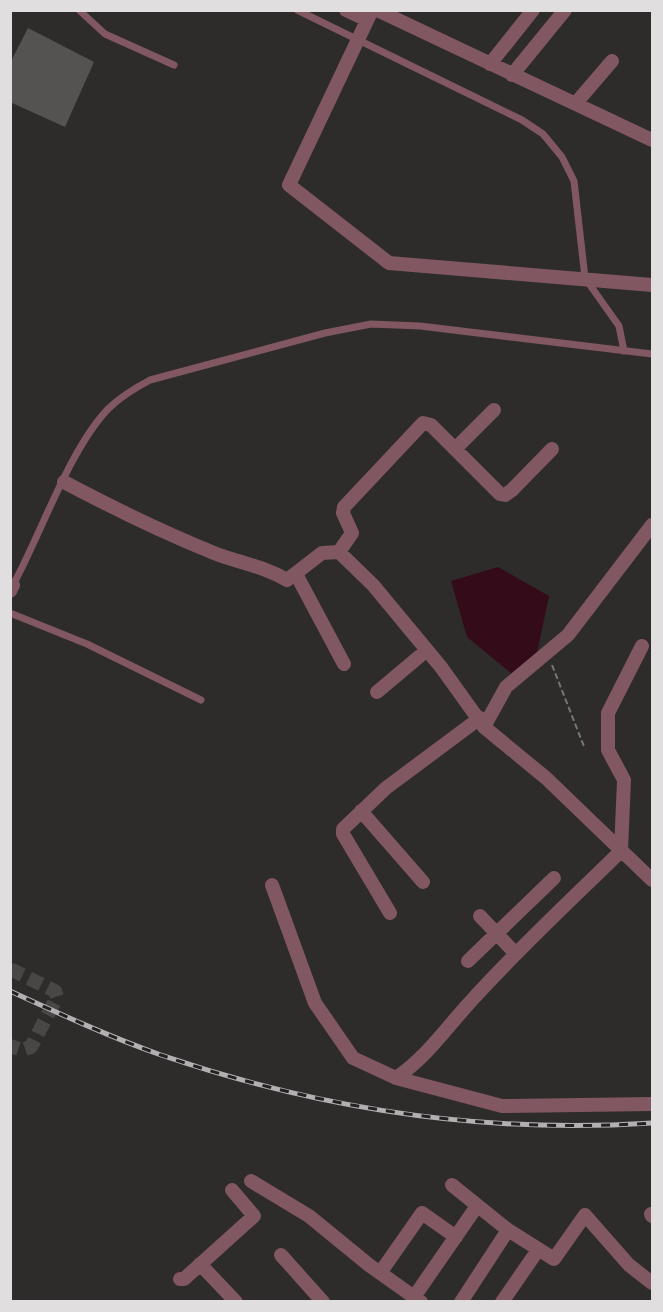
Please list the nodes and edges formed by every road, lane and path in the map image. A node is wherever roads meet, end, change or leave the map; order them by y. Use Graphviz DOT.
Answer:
graph roads {
  1 [pos="79,10"];
  2 [pos="297,10"];
  3 [pos="346,10"];
  4 [pos="533,10"];
  5 [pos="565,10"];
  6 [pos="379,13"];
  7 [pos="357,42"];
  8 [pos="612,61"];
  9 [pos="490,64"];
  10 [pos="174,65"];
  11 [pos="512,75"];
  12 [pos="576,103"];
  13 [pos="652,140"];
  14 [pos="585,278"];
  15 [pos="652,285"];
  16 [pos="624,351"];
  17 [pos="652,354"];
  18 [pos="494,410"];
  19 [pos="455,448"];
  20 [pos="552,449"];
  21 [pos="64,482"];
  22 [pos="652,525"];
  23 [pos="339,552"];
  24 [pos="296,574"];
  25 [pos="11,586"];
  26 [pos="10,613"];
  27 [pos="642,646"];
  28 [pos="427,650"];
  29 [pos="546,651"];
  30 [pos="344,664"];
  31 [pos="376,692"];
  32 [pos="201,700"];
  33 [pos="482,723"];
  34 [pos="585,749"];
  35 [pos="361,811"];
  36 [pos="621,851"];
  37 [pos="554,878"];
  38 [pos="652,880"];
  39 [pos="423,882"];
  40 [pos="272,885"];
  41 [pos="390,913"];
  42 [pos="480,916"];
  43 [pos="496,934"];
  44 [pos="516,954"];
  45 [pos="468,961"];
  46 [pos="396,1078"];
  47 [pos="652,1104"];
  48 [pos="251,1181"];
  49 [pos="452,1185"];
  50 [pos="232,1190"];
  51 [pos="477,1206"];
  52 [pos="508,1230"];
  53 [pos="456,1237"];
  54 [pos="537,1250"];
  55 [pos="281,1255"];
  56 [pos="200,1264"];
  57 [pos="380,1273"];
  58 [pos="180,1279"];
  59 [pos="652,1283"];
  60 [pos="417,1299"];
  61 [pos="236,1302"];
  62 [pos="323,1302"];
  63 [pos="461,1302"];
  64 [pos="502,1302"];
  1 -- 10 [label="lane"];
  2 -- 7 [label="lane"];
  3 -- 6 [label="street"];
  4 -- 9 [label="street"];
  5 -- 11 [label="street"];
  6 -- 7 [label="street"];
  6 -- 9 [label="street"];
  7 -- 14 [label="lane"];
  7 -- 14 [label="street"];
  8 -- 12 [label="street"];
  9 -- 11 [label="street"];
  11 -- 12 [label="street"];
  12 -- 13 [label="street"];
  14 -- 15 [label="street"];
  14 -- 16 [label="lane"];
  16 -- 17 [label="lane"];
  16 -- 21 [label="lane"];
  18 -- 19 [label="street"];
  19 -- 20 [label="street"];
  19 -- 23 [label="street"];
  21 -- 24 [label="street"];
  21 -- 25 [label="lane"];
  22 -- 29 [label="street"];
  23 -- 24 [label="street"];
  23 -- 28 [label="street"];
  24 -- 30 [label="street"];
  26 -- 32 [label="lane"];
  27 -- 36 [label="street"];
  28 -- 31 [label="street"];
  28 -- 33 [label="street"];
  29 -- 33 [label="street"];
  29 -- 34 [label="path"];
  33 -- 35 [label="street"];
  33 -- 36 [label="street"];
  35 -- 39 [label="street"];
  35 -- 41 [label="street"];
  36 -- 38 [label="street"];
  36 -- 44 [label="street"];
  37 -- 43 [label="street"];
  40 -- 46 [label="street"];
  42 -- 43 [label="street"];
  43 -- 44 [label="street"];
  43 -- 45 [label="street"];
  44 -- 46 [label="street"];
  46 -- 47 [label="street"];
  48 -- 57 [label="street"];
  49 -- 51 [label="street"];
  50 -- 56 [label="street"];
  51 -- 52 [label="street"];
  51 -- 53 [label="street"];
  52 -- 54 [label="street"];
  52 -- 63 [label="street"];
  53 -- 57 [label="street"];
  53 -- 60 [label="street"];
  54 -- 59 [label="street"];
  54 -- 64 [label="street"];
  55 -- 62 [label="street"];
  56 -- 58 [label="street"];
  56 -- 61 [label="street"];
  57 -- 60 [label="street"];
}
